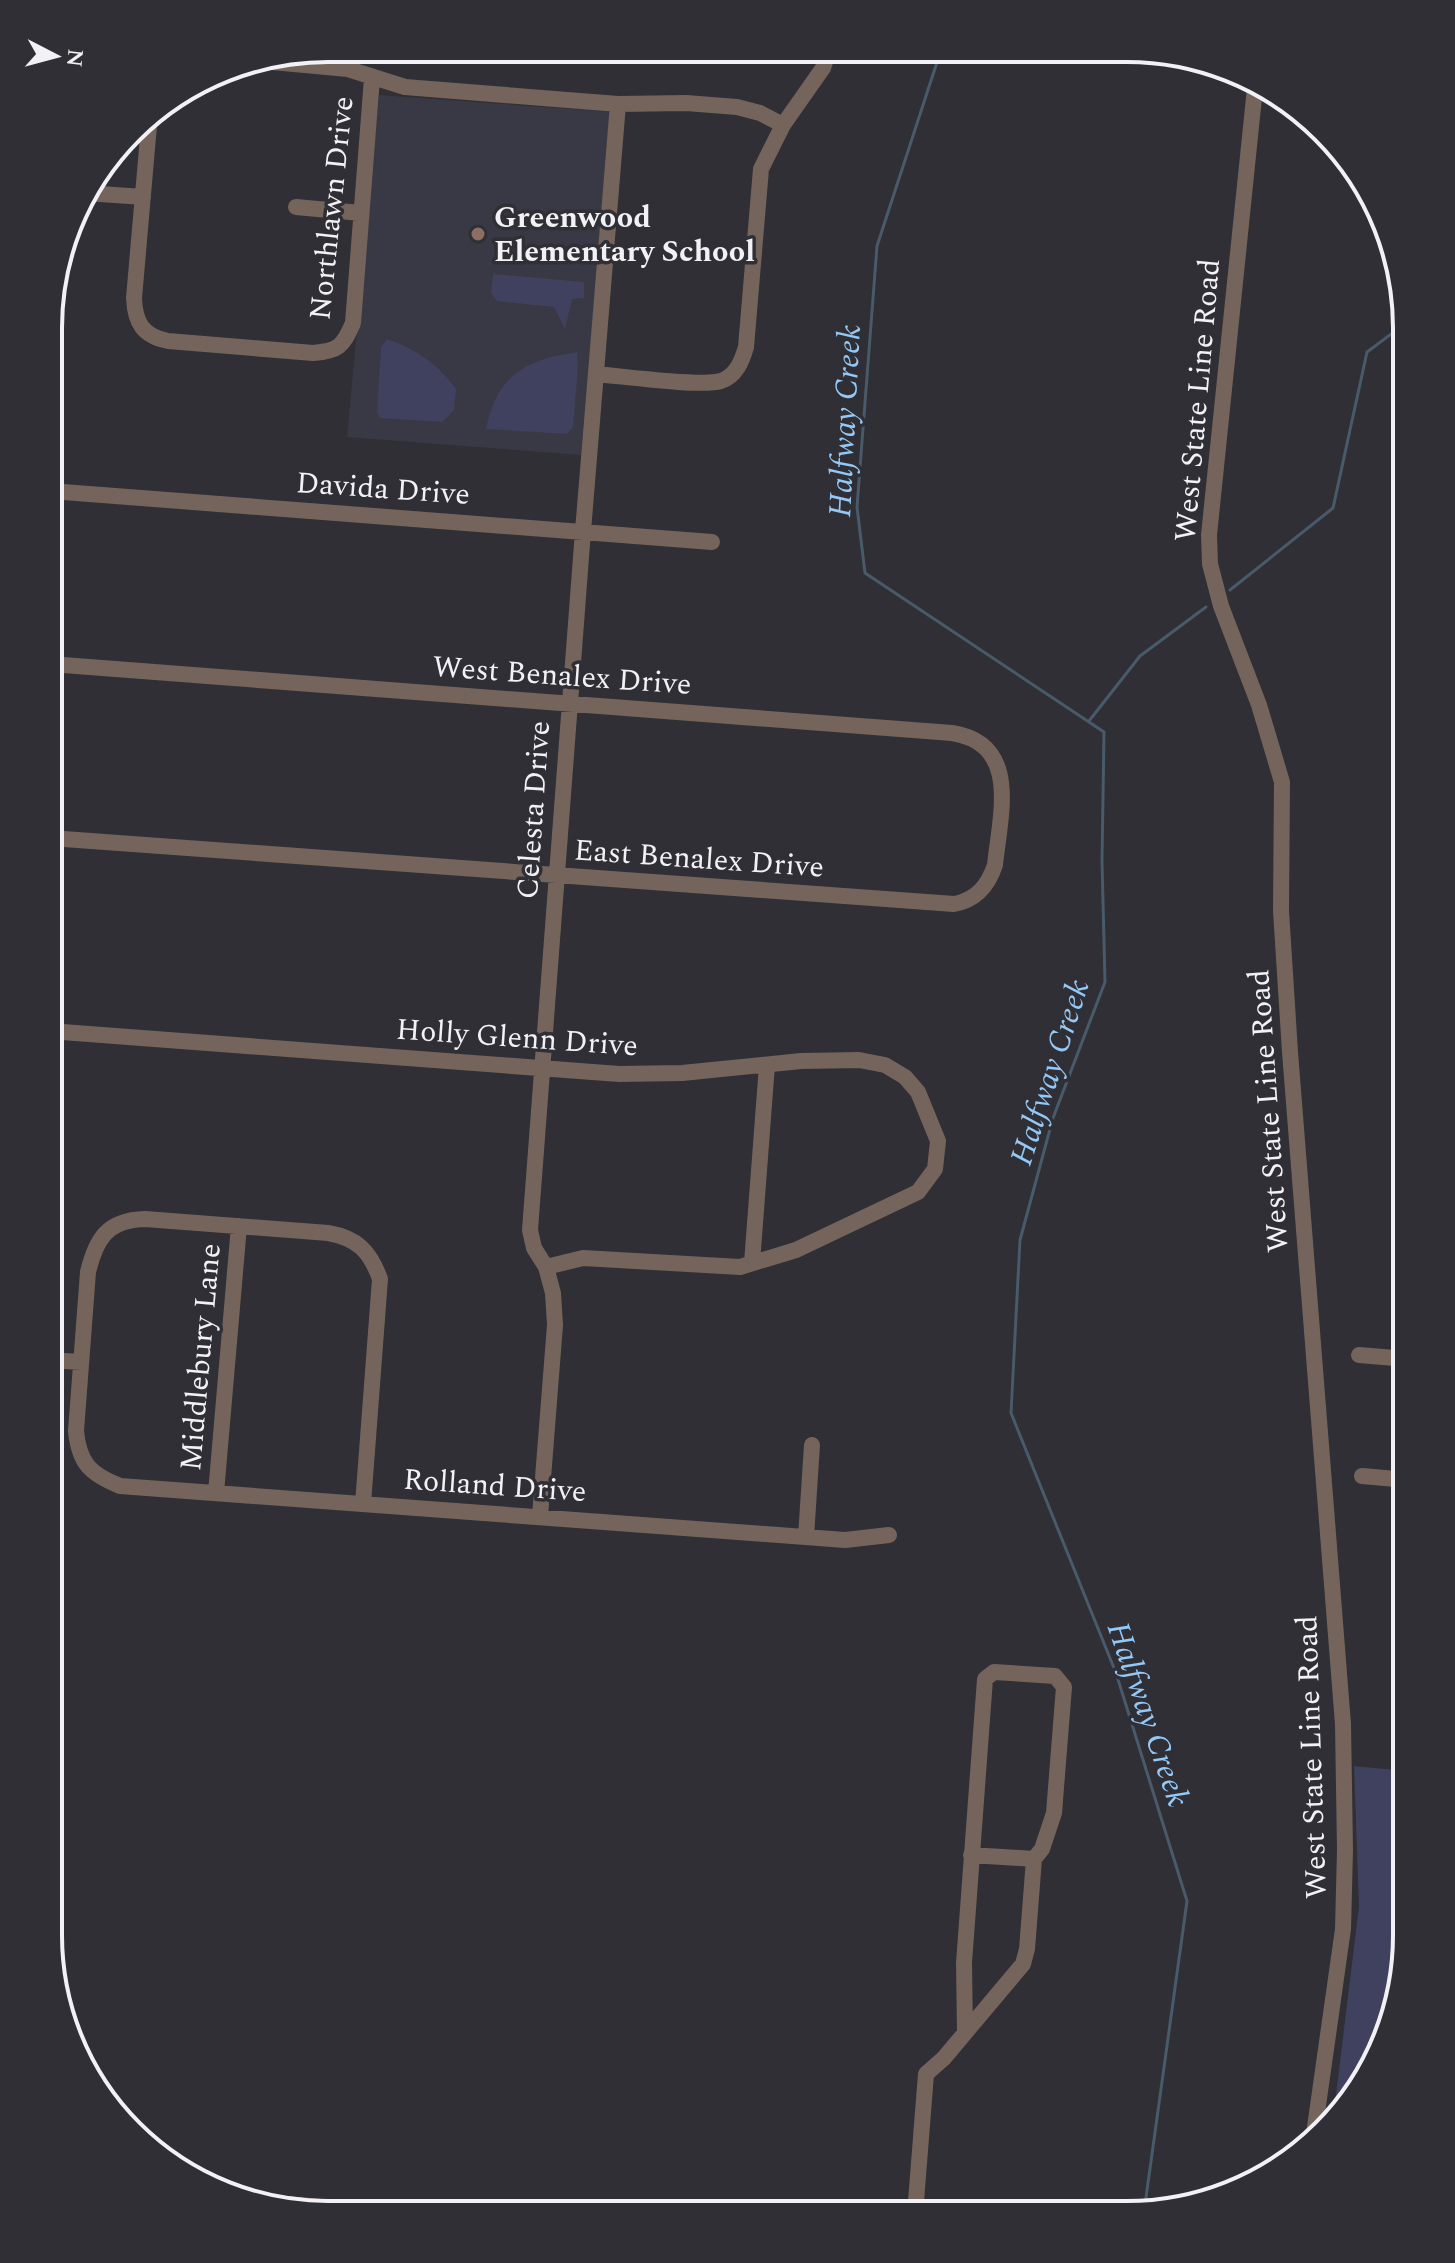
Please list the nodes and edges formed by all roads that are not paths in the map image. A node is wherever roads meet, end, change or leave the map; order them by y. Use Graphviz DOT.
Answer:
graph roads {
  1 [pos="825,62"];
  2 [pos="293,64"];
  3 [pos="372,78"];
  4 [pos="1254,95"];
  5 [pos="618,104"];
  6 [pos="783,125"];
  7 [pos="148,133"];
  8 [pos="99,194"];
  9 [pos="143,197"];
  10 [pos="296,207"];
  11 [pos="361,213"];
  12 [pos="596,374"];
  13 [pos="62,492"];
  14 [pos="583,531"];
  15 [pos="712,542"];
  16 [pos="62,665"];
  17 [pos="570,704"];
  18 [pos="999,822"];
  19 [pos="62,839"];
  20 [pos="557,875"];
  21 [pos="62,1032"];
  22 [pos="767,1065"];
  23 [pos="542,1068"];
  24 [pos="239,1226"];
  25 [pos="752,1263"];
  26 [pos="546,1267"];
  27 [pos="1359,1355"];
  28 [pos="1392,1358"];
  29 [pos="62,1361"];
  30 [pos="81,1362"];
  31 [pos="812,1445"];
  32 [pos="1362,1476"];
  33 [pos="1392,1479"];
  34 [pos="216,1493"];
  35 [pos="363,1504"];
  36 [pos="540,1516"];
  37 [pos="889,1535"];
  38 [pos="806,1537"];
  39 [pos="971,1855"];
  40 [pos="1034,1859"];
  41 [pos="965,2032"];
  42 [pos="1316,2121"];
  43 [pos="916,2201"];
  1 -- 6 [label="street"];
  2 -- 3 [label="street"];
  3 -- 5 [label="street"];
  3 -- 11 [label="street, Northlawn Drive"];
  4 -- 42 [label="street, West State Line Road"];
  5 -- 6 [label="street"];
  5 -- 12 [label="street, Celesta Drive"];
  6 -- 12 [label="street"];
  7 -- 9 [label="street"];
  8 -- 9 [label="street"];
  9 -- 11 [label="street, Northlawn Drive"];
  10 -- 11 [label="street"];
  12 -- 14 [label="street, Celesta Drive"];
  13 -- 14 [label="street, Davida Drive"];
  14 -- 15 [label="street, Davida Drive"];
  14 -- 17 [label="street, Celesta Drive"];
  16 -- 17 [label="street, West Benalex Drive"];
  17 -- 18 [label="street, West Benalex Drive"];
  17 -- 20 [label="street, Celesta Drive"];
  18 -- 20 [label="street, East Benalex Drive"];
  19 -- 20 [label="street, East Benalex Drive"];
  20 -- 23 [label="street, Celesta Drive"];
  21 -- 23 [label="street, Holly Glenn Drive"];
  22 -- 23 [label="street, Holly Glenn Drive"];
  22 -- 25 [label="street"];
  22 -- 25 [label="street, Holly Glenn Drive"];
  23 -- 26 [label="street, Celesta Drive"];
  24 -- 30 [label="street"];
  24 -- 34 [label="street, Middlebury Lane"];
  24 -- 35 [label="street"];
  25 -- 26 [label="street"];
  26 -- 36 [label="street, Celesta Drive"];
  27 -- 28 [label="street"];
  29 -- 30 [label="street"];
  30 -- 34 [label="street, Rolland Drive"];
  31 -- 38 [label="street"];
  32 -- 33 [label="street"];
  34 -- 35 [label="street, Rolland Drive"];
  35 -- 36 [label="street, Rolland Drive"];
  36 -- 38 [label="street, Rolland Drive"];
  37 -- 38 [label="street, Rolland Drive"];
  39 -- 40 [label="street"];
  39 -- 40 [label="street"];
  39 -- 41 [label="street"];
  40 -- 41 [label="street"];
  41 -- 43 [label="street"];
}
